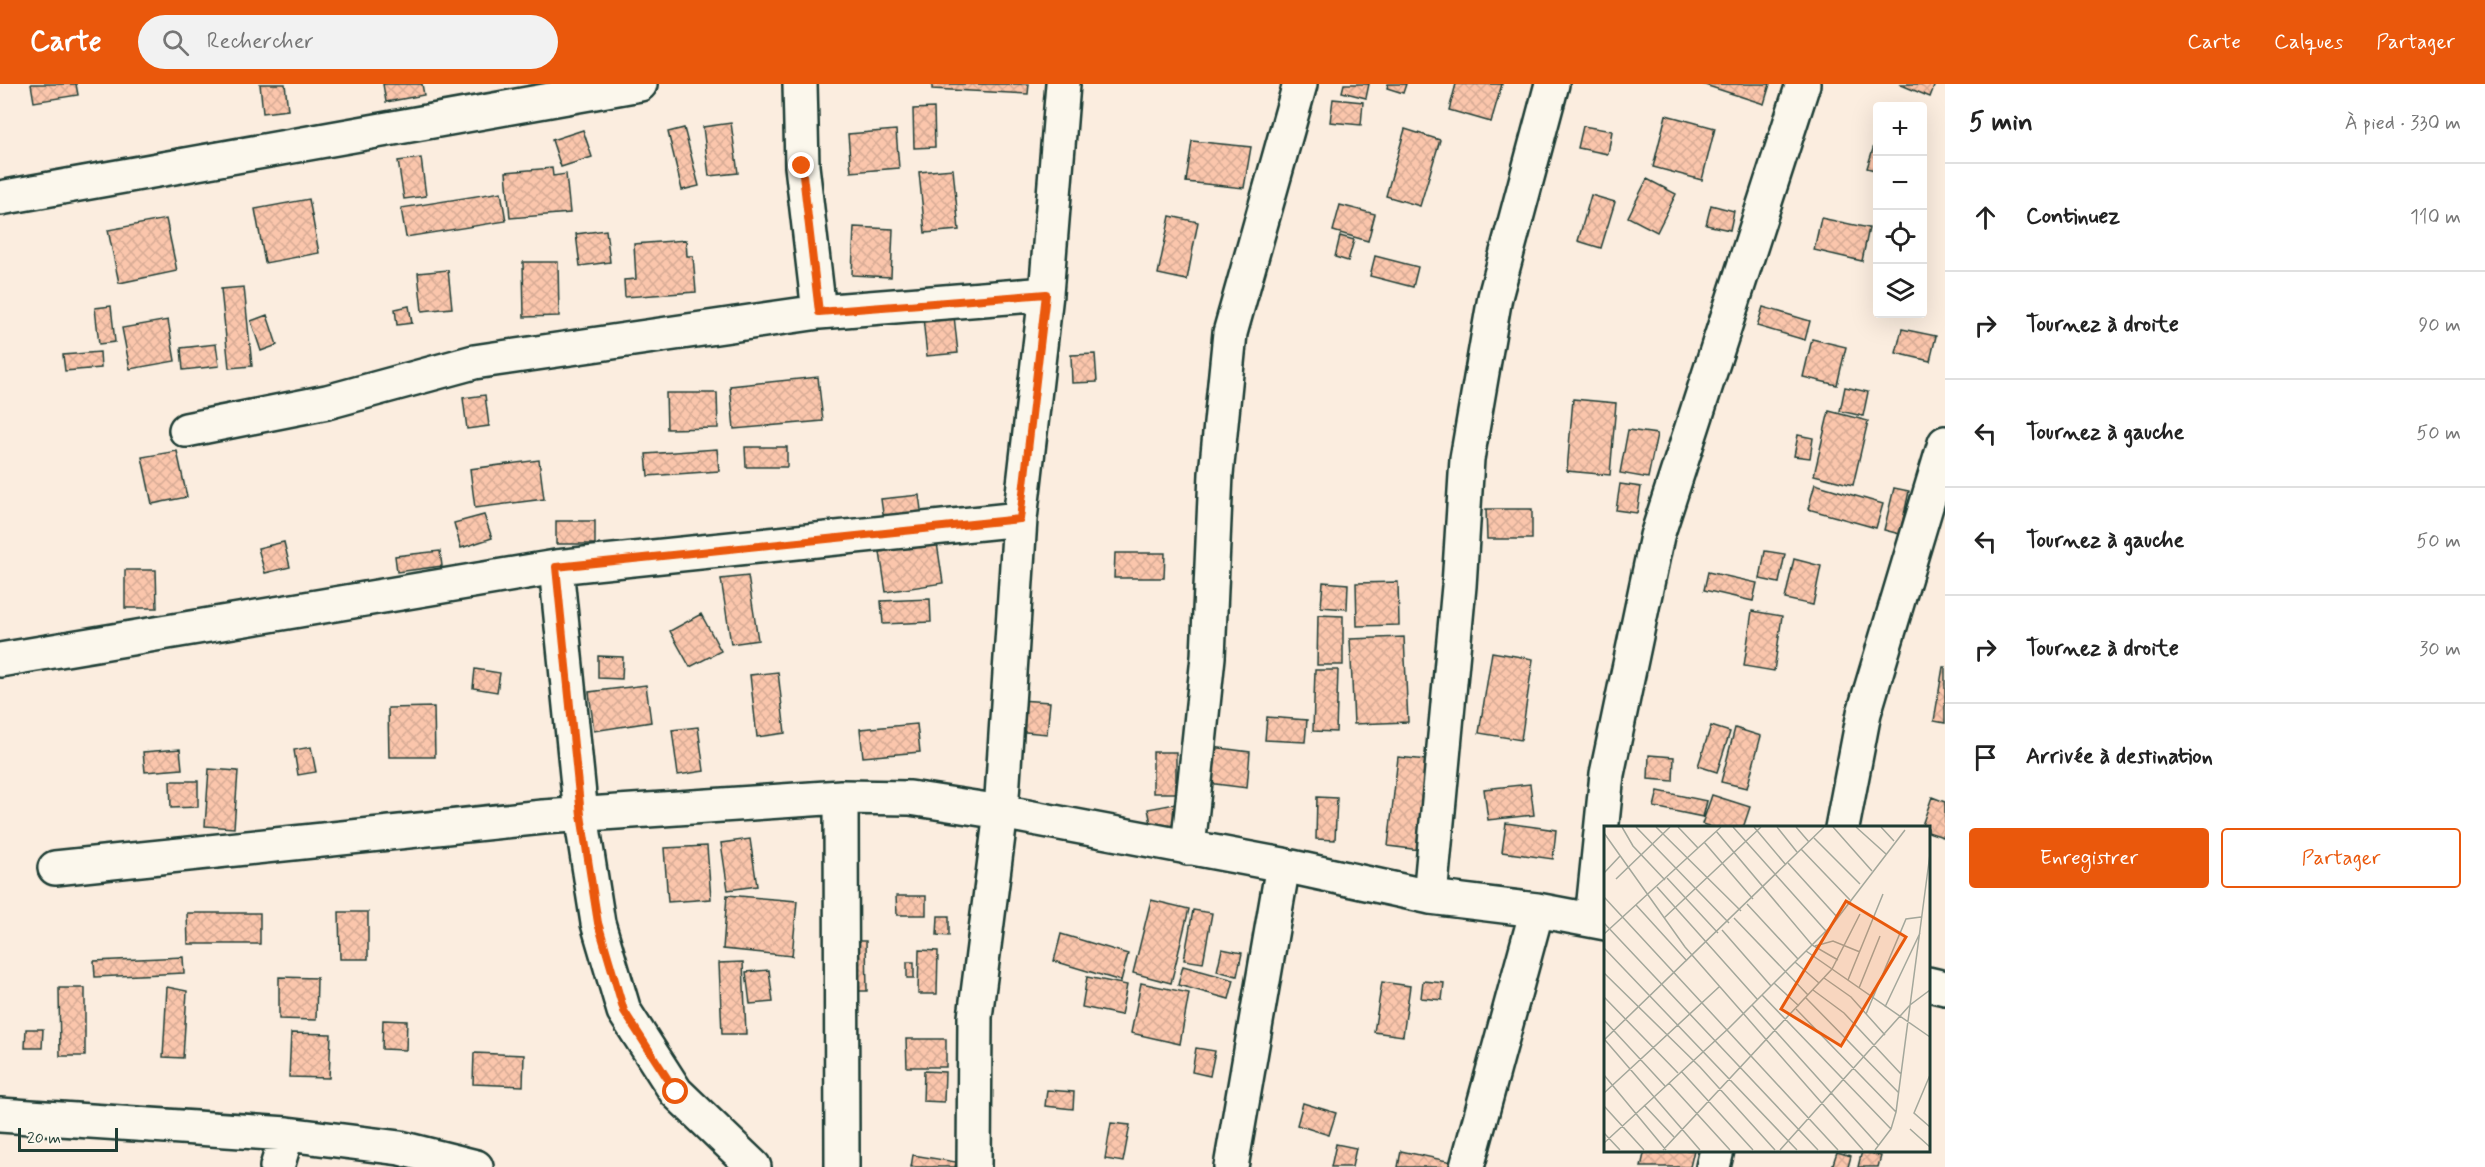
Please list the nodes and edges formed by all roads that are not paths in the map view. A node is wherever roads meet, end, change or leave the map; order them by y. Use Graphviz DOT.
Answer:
graph roads {
  1 [pos="640,84"];
  2 [pos="800,84"];
  3 [pos="1063,84"];
  4 [pos="1300,84"];
  5 [pos="1552,84"];
  6 [pos="1803,84"];
  7 [pos="0,198"];
  8 [pos="1046,294"];
  9 [pos="819,312"];
  10 [pos="186,430"];
  11 [pos="1945,443"];
  12 [pos="1020,519"];
  13 [pos="556,567"];
  14 [pos="0,660"];
  15 [pos="840,797"];
  16 [pos="1001,812"];
  17 [pos="581,815"];
  18 [pos="1604,826"];
  19 [pos="1842,826"];
  20 [pos="1604,829"];
  21 [pos="1188,848"];
  22 [pos="1283,865"];
  23 [pos="55,868"];
  24 [pos="1430,897"];
  25 [pos="1538,910"];
  26 [pos="1599,921"];
  27 [pos="1930,984"];
  28 [pos="1945,987"];
  29 [pos="0,1115"];
  30 [pos="287,1134"];
  31 [pos="1717,1152"];
  32 [pos="277,1167"];
  33 [pos="476,1167"];
  34 [pos="754,1167"];
  35 [pos="842,1167"];
  36 [pos="974,1167"];
  37 [pos="1232,1167"];
  38 [pos="1467,1167"];
  39 [pos="1713,1167"];
  1 -- 7 [label="street"];
  2 -- 9 [label="street"];
  3 -- 8 [label="street"];
  4 -- 21 [label="street"];
  5 -- 24 [label="street"];
  6 -- 18 [label="street"];
  8 -- 9 [label="street"];
  8 -- 12 [label="street"];
  9 -- 10 [label="street"];
  11 -- 19 [label="street"];
  12 -- 13 [label="street"];
  12 -- 16 [label="street"];
  13 -- 14 [label="street"];
  13 -- 17 [label="street"];
  15 -- 16 [label="street"];
  15 -- 17 [label="street"];
  15 -- 35 [label="street"];
  16 -- 21 [label="street"];
  16 -- 36 [label="street"];
  17 -- 23 [label="street"];
  17 -- 34 [label="street"];
  20 -- 26 [label="street"];
  21 -- 22 [label="street"];
  22 -- 24 [label="street"];
  22 -- 37 [label="street"];
  24 -- 25 [label="street"];
  25 -- 26 [label="street"];
  25 -- 38 [label="street"];
  27 -- 28 [label="street"];
  29 -- 30 [label="street"];
  30 -- 32 [label="street"];
  30 -- 33 [label="street"];
  31 -- 39 [label="street"];
}
